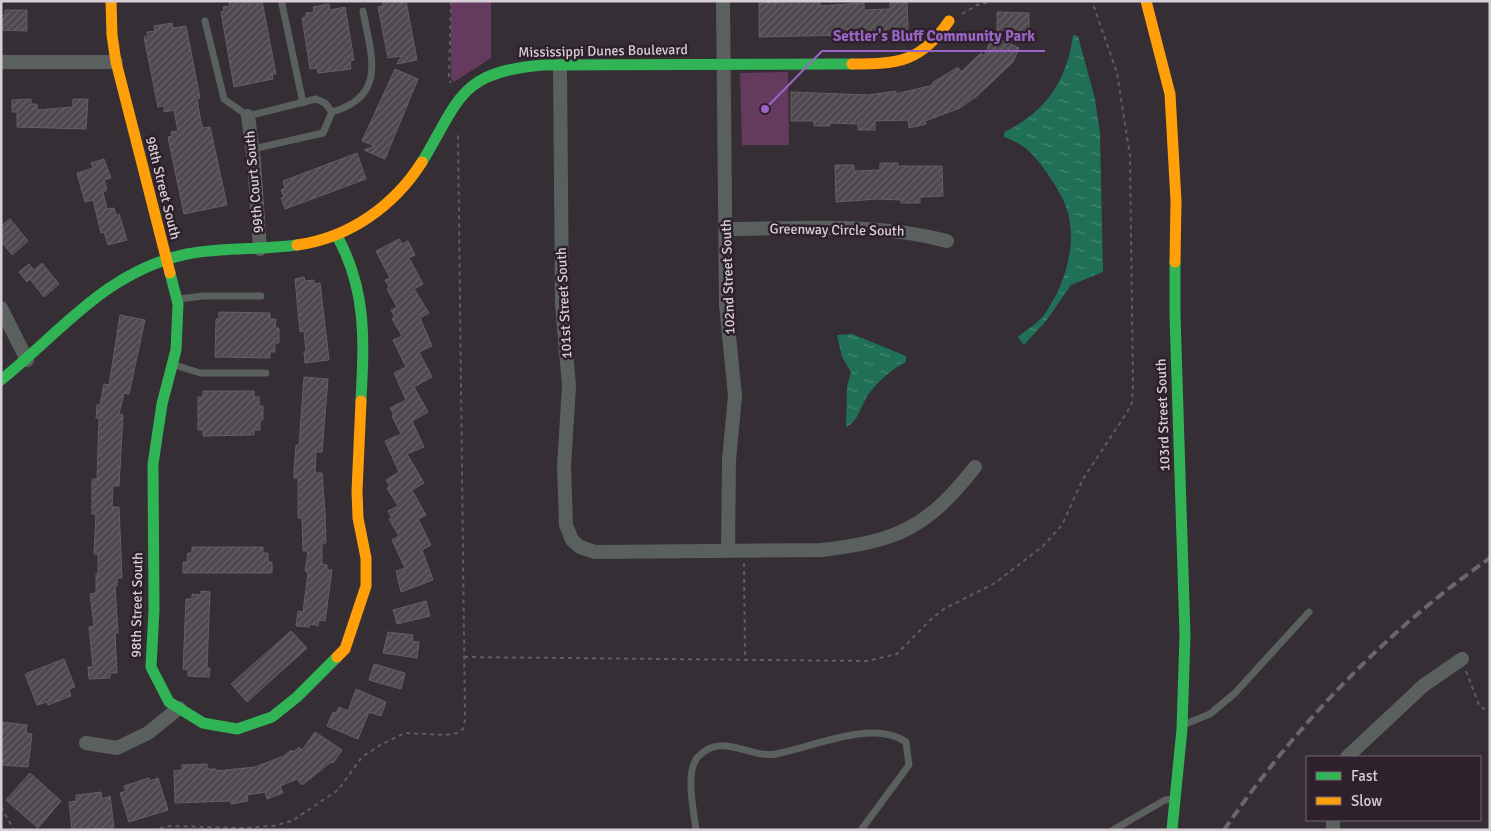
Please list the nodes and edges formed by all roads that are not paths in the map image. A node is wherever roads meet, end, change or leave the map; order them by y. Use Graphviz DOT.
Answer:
graph roads {
  1 [pos="111,1"];
  2 [pos="723,1"];
  3 [pos="1146,1"];
  4 [pos="282,4"];
  5 [pos="363,11"];
  6 [pos="205,21"];
  7 [pos="949,21"];
  8 [pos="1,62"];
  9 [pos="116,62"];
  10 [pos="723,64"];
  11 [pos="560,65"];
  12 [pos="303,103"];
  13 [pos="332,112"];
  14 [pos="248,116"];
  15 [pos="253,149"];
  16 [pos="726,229"];
  17 [pos="337,236"];
  18 [pos="947,241"];
  19 [pos="260,249"];
  20 [pos="166,261"];
  21 [pos="261,296"];
  22 [pos="177,299"];
  23 [pos="1,308"];
  24 [pos="27,360"];
  25 [pos="172,364"];
  26 [pos="266,373"];
  27 [pos="1,380"];
  28 [pos="975,468"];
  29 [pos="728,551"];
  30 [pos="1309,612"];
  31 [pos="1462,659"];
  32 [pos="180,708"];
  33 [pos="1182,724"];
  34 [pos="86,743"];
  35 [pos="1348,756"];
  36 [pos="1175,799"];
  37 [pos="696,830"];
  38 [pos="861,830"];
  39 [pos="1113,830"];
  40 [pos="1172,830"];
  1 -- 9 [label="street, 98th Street South"];
  2 -- 10 [label="street, 102nd Street South"];
  3 -- 33 [label="street, 103rd Street South"];
  4 -- 12 [label="lane"];
  5 -- 13 [label="lane"];
  6 -- 14 [label="lane"];
  7 -- 10 [label="street, Mississippi Dunes Boulevard"];
  8 -- 9 [label="street"];
  9 -- 20 [label="street, 98th Street South"];
  10 -- 11 [label="street, Mississippi Dunes Boulevard"];
  10 -- 16 [label="street, 102nd Street South"];
  11 -- 17 [label="street, Mississippi Dunes Boulevard"];
  11 -- 29 [label="street, 101st Street South"];
  12 -- 13 [label="lane"];
  12 -- 14 [label="lane"];
  13 -- 15 [label="lane"];
  14 -- 15 [label="street, 99th Court South"];
  15 -- 19 [label="street, 99th Court South"];
  16 -- 18 [label="street, Greenway Circle South"];
  16 -- 29 [label="street, 102nd Street South"];
  17 -- 19 [label="street, Mississippi Dunes Boulevard"];
  17 -- 32 [label="street, 98th Street South"];
  19 -- 20 [label="street, Mississippi Dunes Boulevard"];
  20 -- 22 [label="street, 98th Street South"];
  20 -- 24 [label="street, Mississippi Dunes Boulevard"];
  21 -- 22 [label="lane"];
  22 -- 25 [label="street, 98th Street South"];
  23 -- 24 [label="street"];
  24 -- 27 [label="street, Mississippi Dunes Boulevard"];
  25 -- 26 [label="lane"];
  25 -- 32 [label="street, 98th Street South"];
  28 -- 29 [label="street"];
  30 -- 33 [label="lane"];
  31 -- 35 [label="street"];
  32 -- 34 [label="street"];
  33 -- 36 [label="street, 103rd Street South"];
  36 -- 39 [label="lane"];
  36 -- 40 [label="street, 103rd Street South"];
  37 -- 38 [label="lane"];
}
